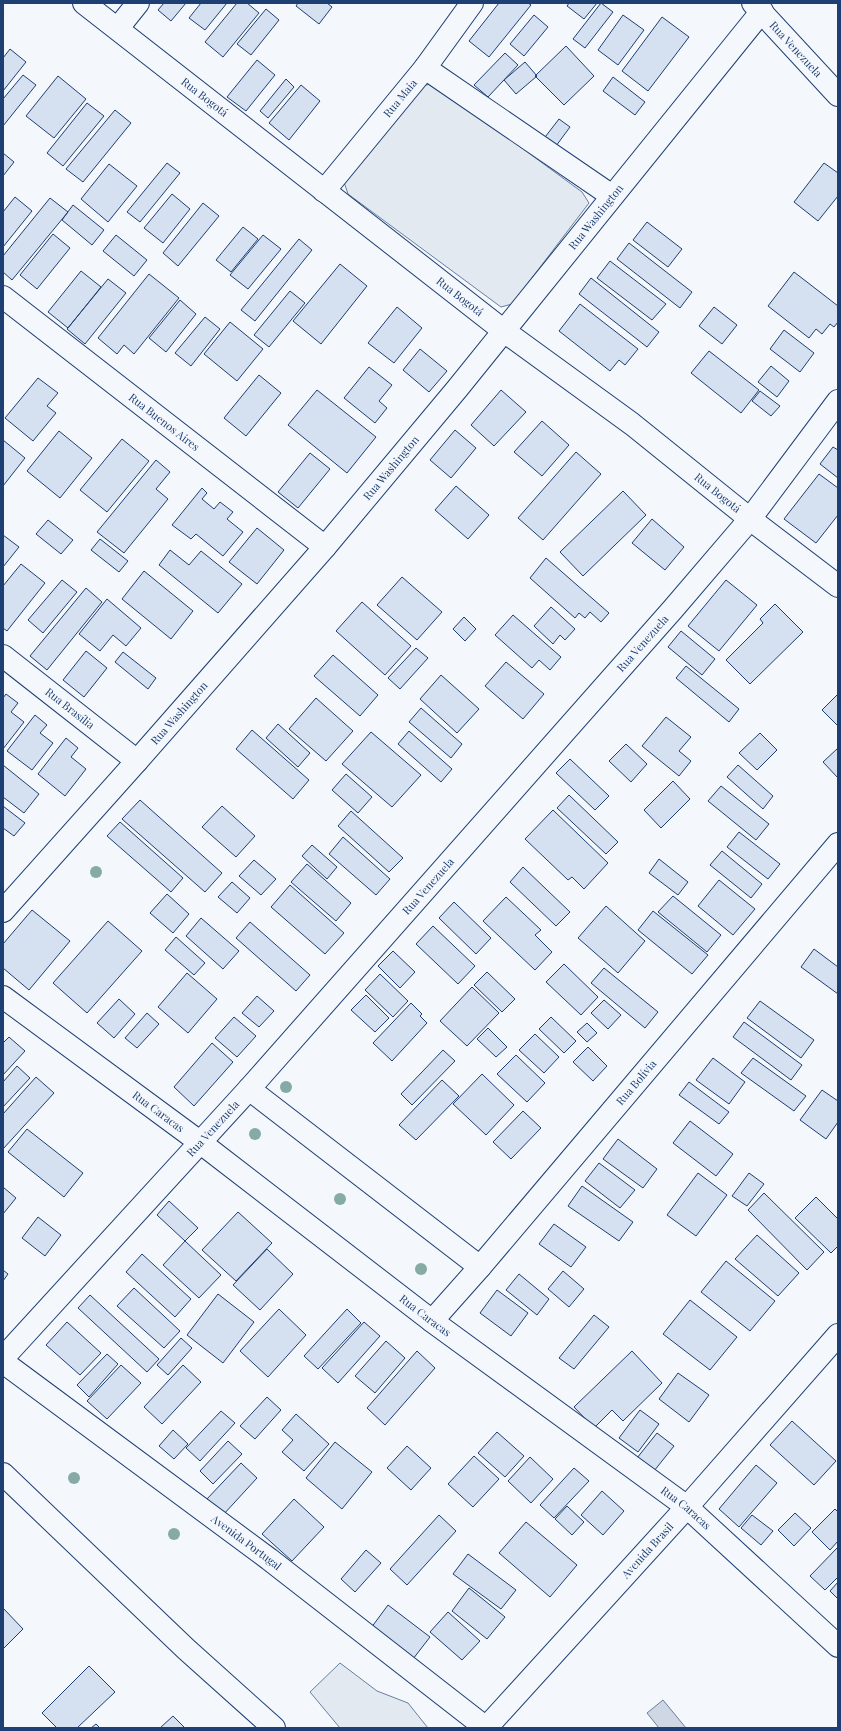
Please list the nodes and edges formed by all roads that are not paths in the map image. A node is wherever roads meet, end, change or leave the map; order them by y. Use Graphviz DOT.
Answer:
graph roads {
  1 [pos="84,3"];
  2 [pos="138,3"];
  3 [pos="472,3"];
  4 [pos="758,7"];
  5 [pos="118,28"];
  6 [pos="425,68"];
  7 [pos="838,95"];
  8 [pos="324,191"];
  9 [pos="612,196"];
  10 [pos="3,297"];
  11 [pos="504,331"];
  12 [pos="838,401"];
  13 [pos="750,519"];
  14 [pos="325,546"];
  15 [pos="838,586"];
  16 [pos="3,656"];
  17 [pos="138,761"];
  18 [pos="838,844"];
  19 [pos="3,911"];
  20 [pos="3,997"];
  21 [pos="250,1089"];
  22 [pos="201,1143"];
  23 [pos="480,1268"];
  24 [pos="432,1320"];
  25 [pos="838,1335"];
  26 [pos="3,1358"];
  27 [pos="3,1362"];
  28 [pos="3,1474"];
  29 [pos="687,1507"];
  30 [pos="838,1646"];
  31 [pos="274,1728"];
  32 [pos="486,1728"];
  1 -- 5 [label="street, Rua Bogotá"];
  2 -- 5 [label="street"];
  3 -- 6 [label="street, Rua Maia"];
  4 -- 7 [label="street, Rua Venezuela"];
  4 -- 9 [label="street, Rua Washington"];
  5 -- 8 [label="street, Rua Bogotá"];
  6 -- 8 [label="street, Rua Maia"];
  6 -- 9 [label="street"];
  8 -- 11 [label="street, Rua Bogotá"];
  9 -- 11 [label="street, Rua Washington"];
  10 -- 14 [label="street, Rua Buenos Aires"];
  11 -- 13 [label="street, Rua Bogotá"];
  11 -- 14 [label="street, Rua Washington"];
  12 -- 13 [label="street, Rua Venezuela"];
  13 -- 15 [label="street, Rua Bogotá"];
  13 -- 21 [label="street, Rua Venezuela"];
  14 -- 17 [label="street, Rua Washington"];
  16 -- 17 [label="street, Rua Brasília"];
  17 -- 19 [label="street, Rua Washington"];
  18 -- 23 [label="street, Rua Bolívia"];
  20 -- 22 [label="street, Rua Caracas"];
  21 -- 22 [label="street, Rua Venezuela"];
  21 -- 23 [label="street"];
  22 -- 24 [label="street, Rua Caracas"];
  22 -- 26 [label="street, Rua Venezuela"];
  23 -- 24 [label="street, Rua Bolívia"];
  24 -- 29 [label="street, Rua Caracas"];
  25 -- 29 [label="street, Avenida Brasil"];
  27 -- 32 [label="street, Avenida Portugal"];
  28 -- 31 [label="street"];
  29 -- 30 [label="street, Rua Caracas"];
  29 -- 32 [label="street, Avenida Brasil"];
}
